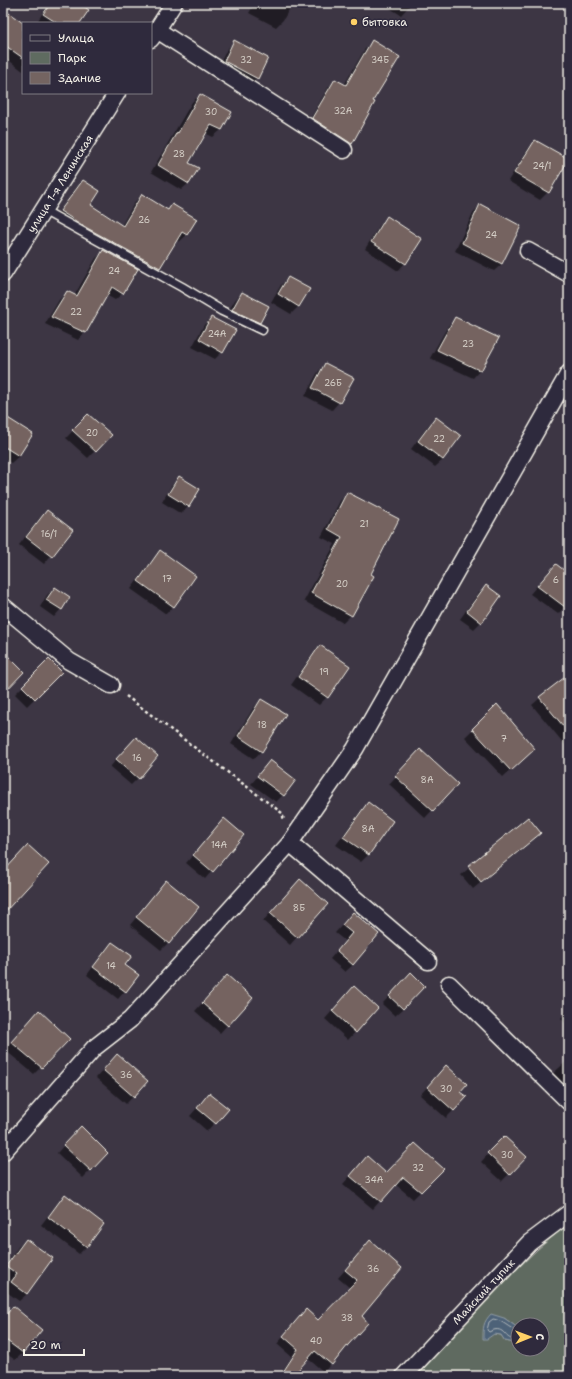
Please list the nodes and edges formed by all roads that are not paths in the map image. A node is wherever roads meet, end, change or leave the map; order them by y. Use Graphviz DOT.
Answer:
graph roads {
  1 [pos="174,3"];
  2 [pos="154,34"];
  3 [pos="116,94"];
  4 [pos="344,150"];
  5 [pos="43,210"];
  6 [pos="528,250"];
  7 [pos="3,274"];
  8 [pos="569,274"];
  9 [pos="262,330"];
  10 [pos="569,373"];
  11 [pos="3,606"];
  12 [pos="111,685"];
  13 [pos="290,843"];
  14 [pos="428,961"];
  15 [pos="449,984"];
  16 [pos="569,1102"];
  17 [pos="3,1152"];
  18 [pos="569,1213"];
  19 [pos="404,1376"];
  1 -- 2 [label="street"];
  2 -- 4 [label="street"];
  3 -- 5 [label="street, улица 1-я Ленинская"];
  5 -- 7 [label="street, улица 1-я Ленинская"];
  5 -- 9 [label="lane"];
  6 -- 8 [label="street"];
  10 -- 13 [label="street"];
  11 -- 12 [label="street"];
  13 -- 14 [label="street"];
  13 -- 17 [label="street"];
  15 -- 16 [label="street"];
  18 -- 19 [label="street, Майский тупик"];
}
